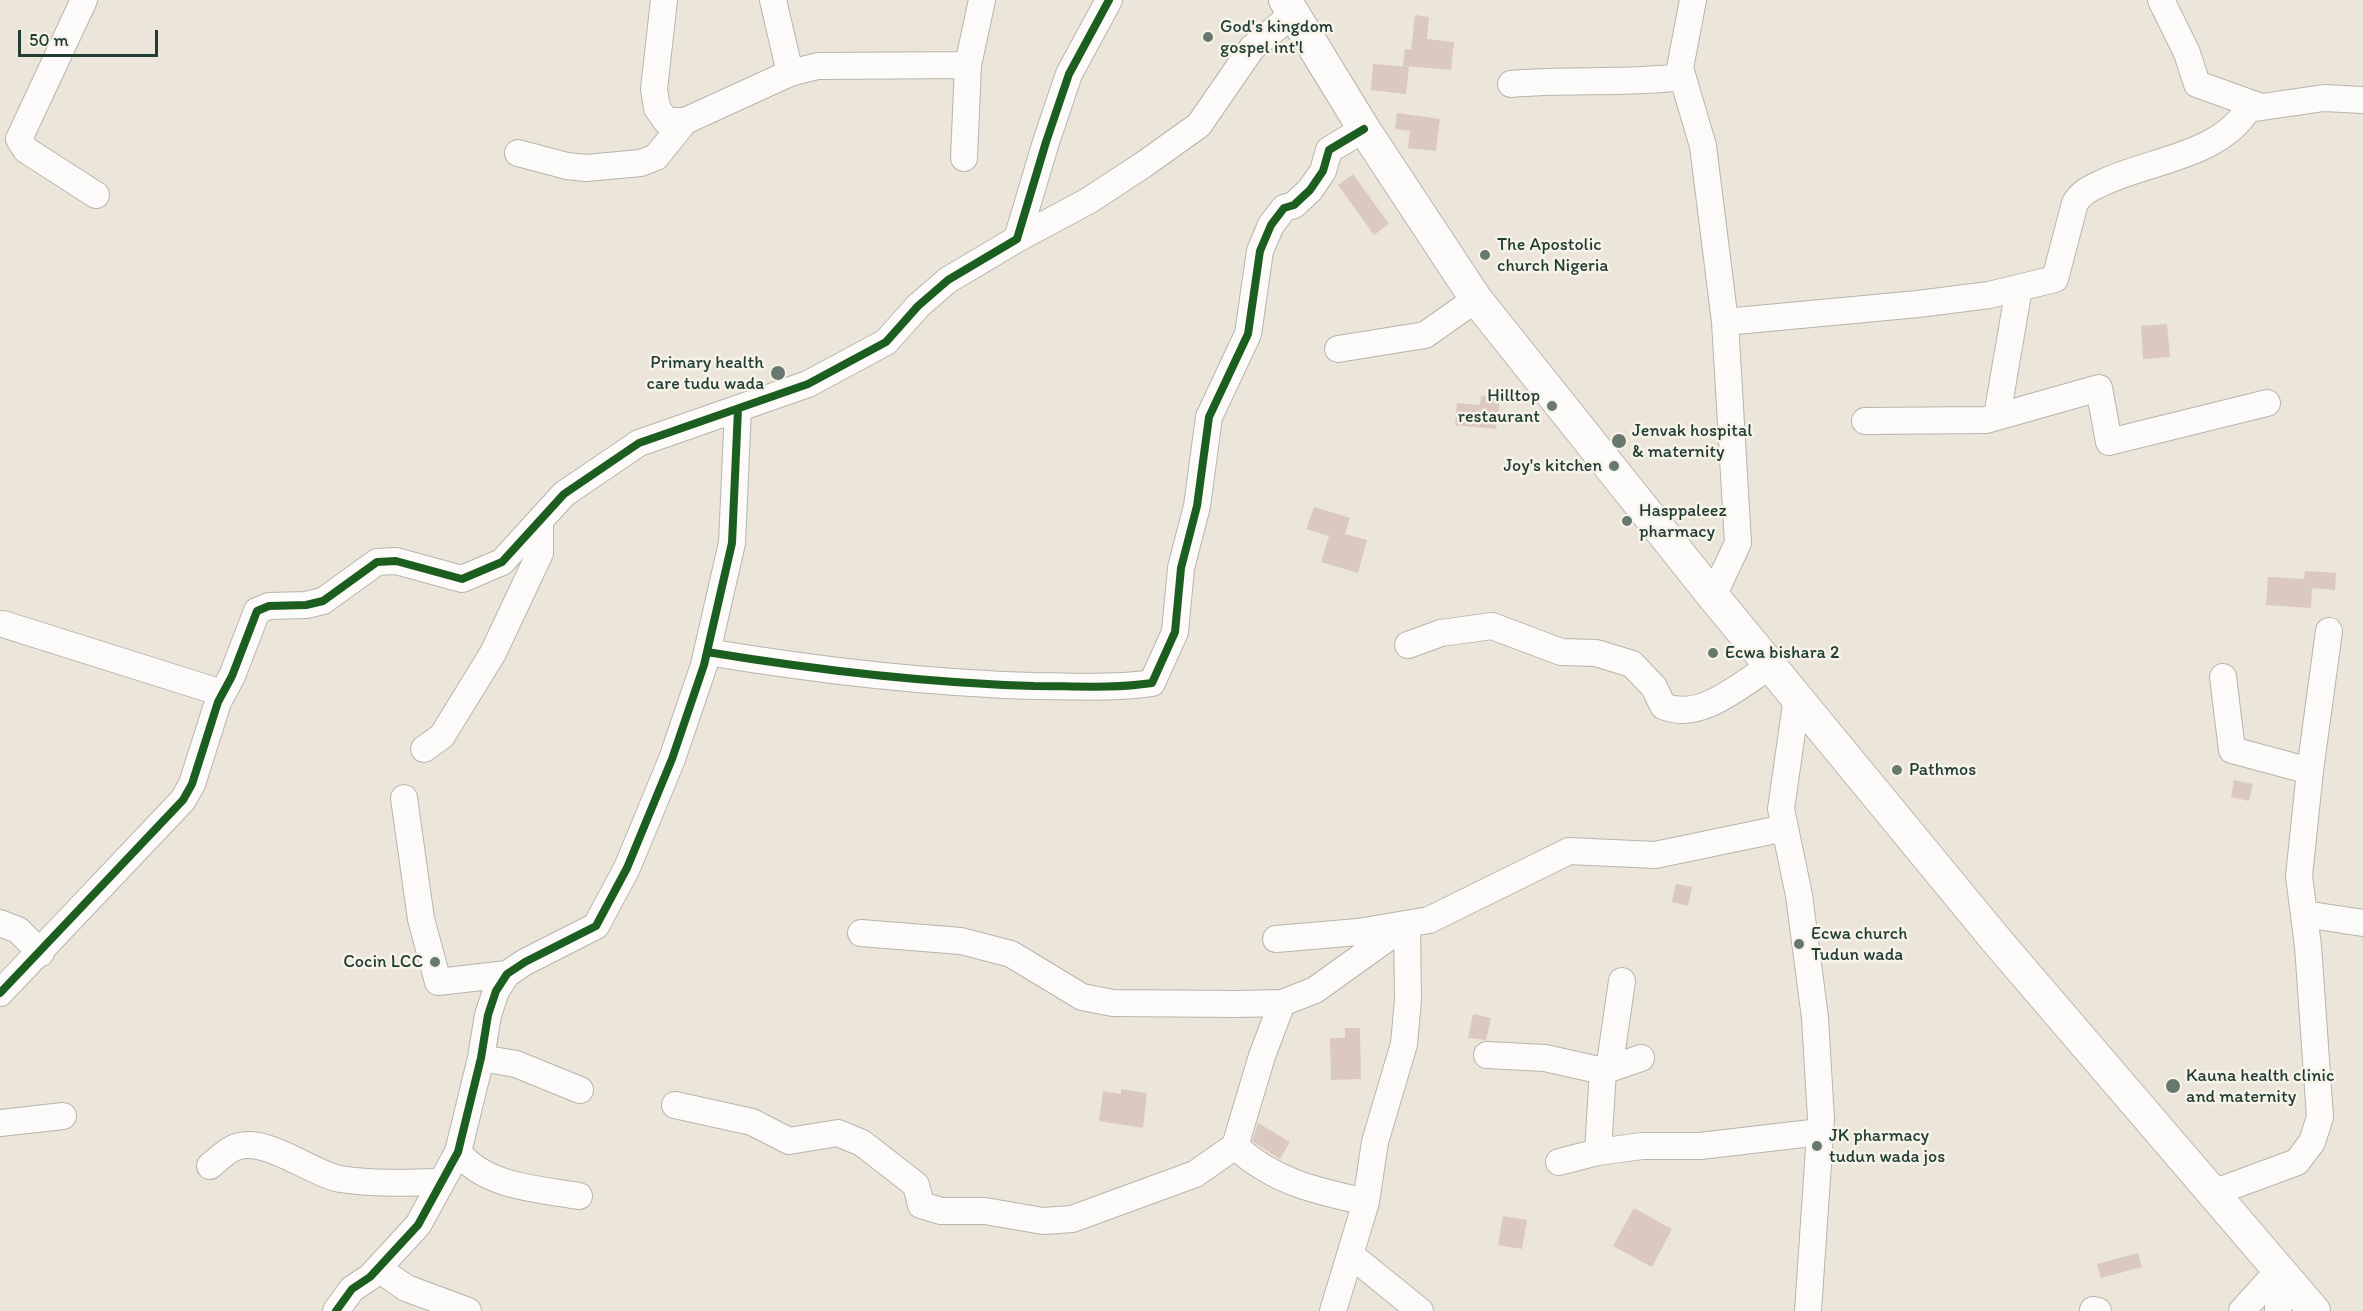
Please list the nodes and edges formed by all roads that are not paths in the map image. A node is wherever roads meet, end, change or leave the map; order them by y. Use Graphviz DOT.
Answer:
graph roads {
  1 [pos="84,0"];
  2 [pos="664,0"];
  3 [pos="773,0"];
  4 [pos="982,0"];
  5 [pos="1108,0"];
  6 [pos="1693,0"];
  7 [pos="2160,0"];
  8 [pos="1289,7"];
  9 [pos="968,65"];
  10 [pos="790,73"];
  11 [pos="1682,77"];
  12 [pos="1511,84"];
  13 [pos="2363,100"];
  14 [pos="2261,107"];
  15 [pos="685,121"];
  16 [pos="1364,129"];
  17 [pos="518,153"];
  18 [pos="964,158"];
  19 [pos="96,195"];
  20 [pos="1017,239"];
  21 [pos="2019,288"];
  22 [pos="1476,299"];
  23 [pos="1725,322"];
  24 [pos="1338,349"];
  25 [pos="2267,403"];
  26 [pos="738,409"];
  27 [pos="1997,416"];
  28 [pos="1865,421"];
  29 [pos="540,522"];
  30 [pos="1713,596"];
  31 [pos="3,624"];
  32 [pos="2330,631"];
  33 [pos="1408,645"];
  34 [pos="708,652"];
  35 [pos="1770,666"];
  36 [pos="2223,677"];
  37 [pos="222,693"];
  38 [pos="1797,697"];
  39 [pos="424,749"];
  40 [pos="2310,771"];
  41 [pos="404,798"];
  42 [pos="1785,828"];
  43 [pos="2304,914"];
  44 [pos="0,923"];
  45 [pos="2363,923"];
  46 [pos="1407,924"];
  47 [pos="861,933"];
  48 [pos="1276,939"];
  49 [pos="41,953"];
  50 [pos="507,975"];
  51 [pos="1622,981"];
  52 [pos="0,993"];
  53 [pos="1282,1003"];
  54 [pos="1488,1055"];
  55 [pos="481,1058"];
  56 [pos="1641,1058"];
  57 [pos="1603,1071"];
  58 [pos="580,1090"];
  59 [pos="675,1105"];
  60 [pos="63,1116"];
  61 [pos="0,1122"];
  62 [pos="1820,1132"];
  63 [pos="1235,1146"];
  64 [pos="458,1152"];
  65 [pos="1598,1152"];
  66 [pos="1560,1162"];
  67 [pos="210,1166"];
  68 [pos="441,1182"];
  69 [pos="2213,1193"];
  70 [pos="579,1196"];
  71 [pos="1366,1202"];
  72 [pos="1351,1255"];
  73 [pos="379,1269"];
  74 [pos="2279,1270"];
  75 [pos="336,1311"];
  76 [pos="468,1311"];
  77 [pos="1333,1311"];
  78 [pos="1420,1311"];
  79 [pos="1808,1311"];
  80 [pos="2242,1311"];
  81 [pos="2278,1311"];
  82 [pos="2314,1311"];
  1 -- 19 [label="street"];
  2 -- 15 [label="street"];
  3 -- 10 [label="street"];
  4 -- 9 [label="street"];
  5 -- 20 [label="street"];
  6 -- 11 [label="street"];
  7 -- 14 [label="street"];
  8 -- 16 [label="main road"];
  8 -- 20 [label="street"];
  9 -- 10 [label="street"];
  9 -- 18 [label="street"];
  10 -- 15 [label="street"];
  11 -- 12 [label="street"];
  11 -- 23 [label="street"];
  13 -- 14 [label="street"];
  14 -- 21 [label="street"];
  15 -- 17 [label="street"];
  16 -- 22 [label="main road"];
  16 -- 34 [label="street"];
  20 -- 26 [label="street"];
  21 -- 23 [label="street"];
  21 -- 27 [label="street"];
  22 -- 24 [label="street"];
  22 -- 30 [label="main road"];
  23 -- 30 [label="street"];
  25 -- 27 [label="street"];
  26 -- 29 [label="street"];
  26 -- 34 [label="street"];
  27 -- 28 [label="street"];
  29 -- 37 [label="street"];
  29 -- 39 [label="street"];
  30 -- 35 [label="main road"];
  31 -- 37 [label="street"];
  32 -- 40 [label="street"];
  33 -- 35 [label="street"];
  34 -- 50 [label="street"];
  35 -- 38 [label="main road"];
  36 -- 40 [label="street"];
  37 -- 49 [label="street"];
  38 -- 42 [label="street"];
  38 -- 69 [label="main road"];
  40 -- 43 [label="street"];
  41 -- 50 [label="street"];
  42 -- 46 [label="street"];
  42 -- 62 [label="street"];
  43 -- 45 [label="street"];
  43 -- 69 [label="street"];
  44 -- 49 [label="street"];
  46 -- 48 [label="street"];
  46 -- 53 [label="street"];
  46 -- 71 [label="street"];
  47 -- 53 [label="street"];
  49 -- 52 [label="street"];
  50 -- 55 [label="street"];
  51 -- 57 [label="street"];
  53 -- 63 [label="street"];
  54 -- 57 [label="street"];
  55 -- 58 [label="street"];
  55 -- 64 [label="street"];
  56 -- 57 [label="street"];
  57 -- 65 [label="street"];
  59 -- 63 [label="street"];
  60 -- 61 [label="street"];
  62 -- 65 [label="street"];
  62 -- 79 [label="street"];
  63 -- 71 [label="street"];
  64 -- 68 [label="street"];
  64 -- 70 [label="street"];
  65 -- 66 [label="street"];
  67 -- 68 [label="street"];
  68 -- 73 [label="street"];
  69 -- 74 [label="main road"];
  71 -- 72 [label="street"];
  72 -- 77 [label="street"];
  72 -- 78 [label="street"];
  73 -- 75 [label="street"];
  73 -- 76 [label="street"];
  74 -- 80 [label="street"];
  74 -- 81 [label="street"];
  74 -- 82 [label="main road"];
}
